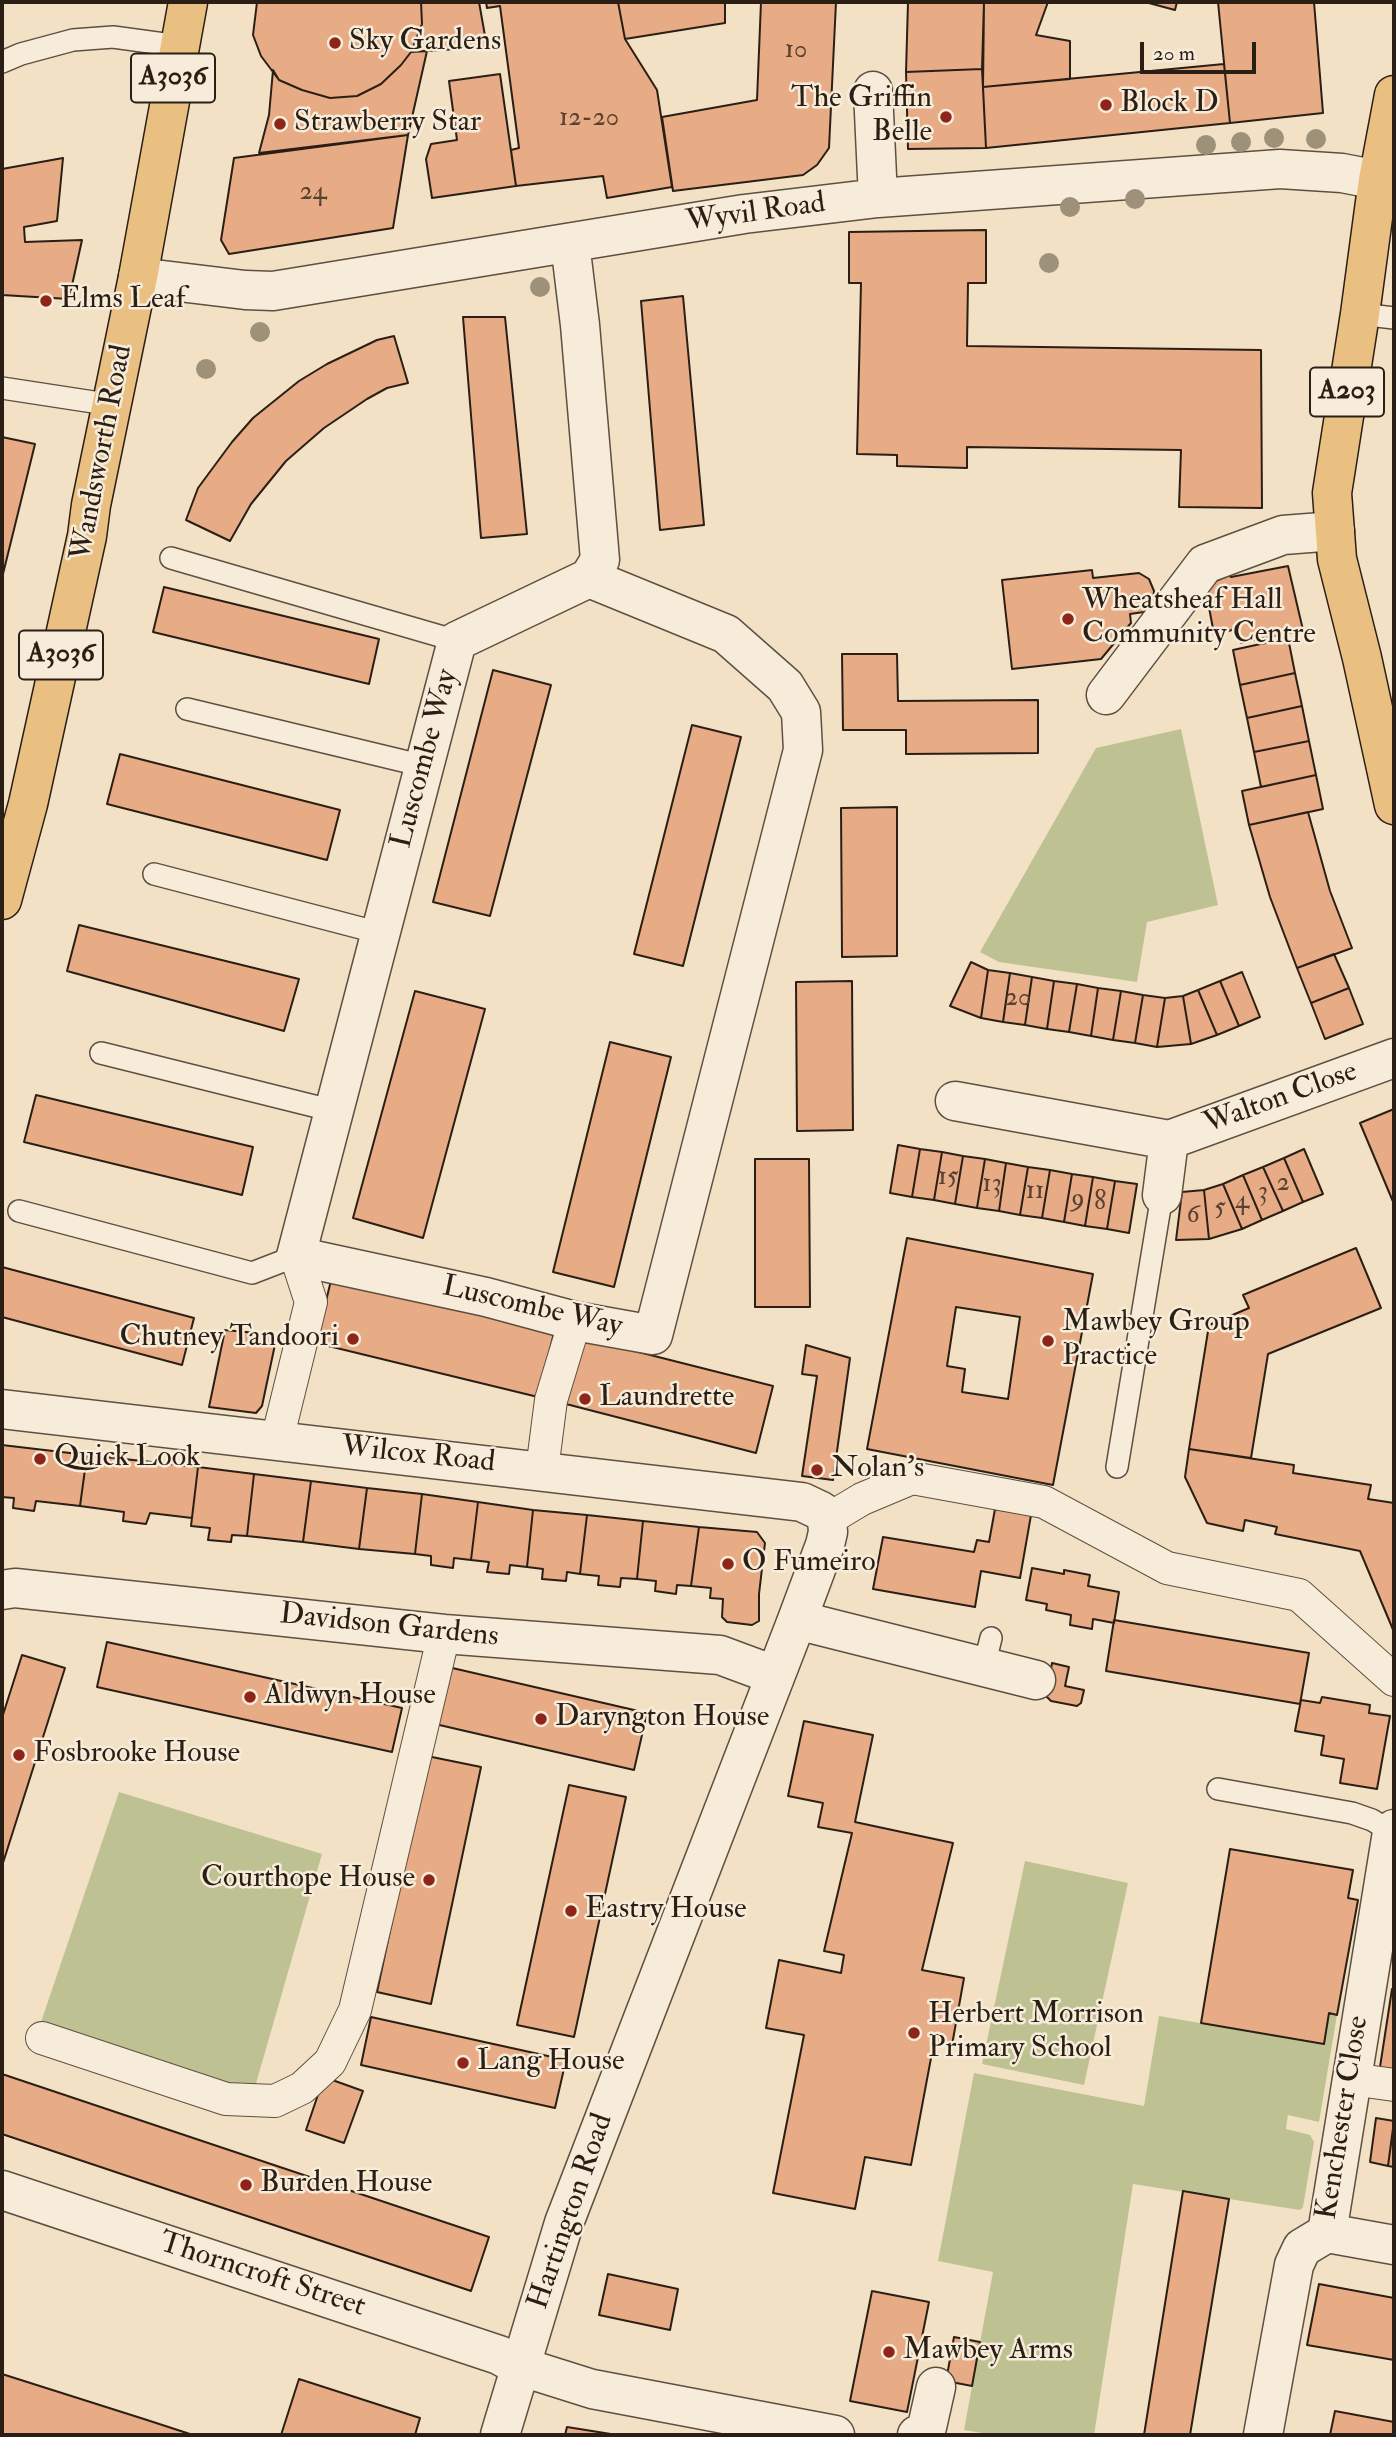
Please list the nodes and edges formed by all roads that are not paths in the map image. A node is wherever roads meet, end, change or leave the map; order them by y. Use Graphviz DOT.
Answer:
graph roads {
  1 [pos="188,2"];
  2 [pos="179,46"];
  3 [pos="2,62"];
  4 [pos="873,91"];
  5 [pos="1394,95"];
  6 [pos="1378,180"];
  7 [pos="878,198"];
  8 [pos="570,243"];
  9 [pos="138,277"];
  10 [pos="1377,316"];
  11 [pos="2,388"];
  12 [pos="113,405"];
  13 [pos="1335,531"];
  14 [pos="171,558"];
  15 [pos="589,579"];
  16 [pos="457,641"];
  17 [pos="1106,695"];
  18 [pos="187,709"];
  19 [pos="424,766"];
  20 [pos="1394,805"];
  21 [pos="154,874"];
  22 [pos="2,900"];
  23 [pos="380,933"];
  24 [pos="101,1053"];
  25 [pos="1394,1058"];
  26 [pos="955,1101"];
  27 [pos="334,1111"];
  28 [pos="1168,1140"];
  29 [pos="1162,1195"];
  30 [pos="19,1211"];
  31 [pos="296,1256"];
  32 [pos="575,1321"];
  33 [pos="2,1409"];
  34 [pos="277,1440"];
  35 [pos="1117,1467"];
  36 [pos="542,1471"];
  37 [pos="827,1520"];
  38 [pos="2,1590"];
  39 [pos="797,1620"];
  40 [pos="444,1634"];
  41 [pos="774,1675"];
  42 [pos="1036,1679"];
  43 [pos="1394,1679"];
  44 [pos="1218,1789"];
  45 [pos="1393,1831"];
  46 [pos="42,2038"];
  47 [pos="1351,2079"];
  48 [pos="1394,2085"];
  49 [pos="2,2190"];
  50 [pos="1327,2233"];
  51 [pos="1394,2245"];
  52 [pos="519,2366"];
  53 [pos="936,2388"];
  54 [pos="500,2435"];
  55 [pos="835,2435"];
  56 [pos="917,2435"];
  57 [pos="1263,2435"];
  1 -- 2 [label="main road, Wandsworth Road / A3036"];
  2 -- 3 [label="lane"];
  2 -- 9 [label="main road, Wandsworth Road / A3036"];
  4 -- 7 [label="street"];
  5 -- 6 [label="main road, A203"];
  6 -- 7 [label="street, Wyvil Road"];
  6 -- 10 [label="main road, A203"];
  7 -- 8 [label="street, Wyvil Road"];
  8 -- 9 [label="street, Wyvil Road"];
  8 -- 15 [label="street"];
  9 -- 12 [label="main road, Wandsworth Road / A3036"];
  10 -- 13 [label="main road, A203"];
  11 -- 12 [label="lane"];
  12 -- 22 [label="main road, Wandsworth Road / A3036"];
  13 -- 17 [label="street"];
  13 -- 20 [label="main road, A203"];
  14 -- 16 [label="lane"];
  15 -- 16 [label="street, Luscombe Way"];
  15 -- 32 [label="street, Luscombe Way"];
  16 -- 19 [label="street, Luscombe Way"];
  18 -- 19 [label="lane"];
  19 -- 23 [label="street, Luscombe Way"];
  21 -- 23 [label="lane"];
  23 -- 27 [label="street, Luscombe Way"];
  24 -- 27 [label="lane"];
  25 -- 28 [label="street, Walton Close"];
  26 -- 28 [label="street, Walton Close"];
  27 -- 31 [label="street, Luscombe Way"];
  28 -- 29 [label="street, Walton Close"];
  29 -- 35 [label="lane"];
  30 -- 31 [label="lane"];
  31 -- 32 [label="street, Luscombe Way"];
  31 -- 34 [label="street"];
  32 -- 36 [label="street"];
  33 -- 34 [label="street, Wilcox Road"];
  34 -- 36 [label="street, Wilcox Road"];
  36 -- 37 [label="street, Wilcox Road"];
  37 -- 39 [label="street, Hartington Road"];
  37 -- 43 [label="street"];
  38 -- 40 [label="street, Davidson Gardens"];
  39 -- 41 [label="street, Hartington Road"];
  39 -- 42 [label="street"];
  40 -- 41 [label="street, Davidson Gardens"];
  40 -- 46 [label="street"];
  41 -- 52 [label="street, Hartington Road"];
  44 -- 45 [label="lane"];
  45 -- 47 [label="street, Kenchester Close"];
  47 -- 48 [label="street"];
  47 -- 50 [label="street, Kenchester Close"];
  49 -- 52 [label="street, Thorncroft Street"];
  50 -- 51 [label="street"];
  50 -- 57 [label="street, Kenchester Close"];
  52 -- 54 [label="street, Hartington Road"];
  52 -- 55 [label="street, Thorncroft Street"];
  53 -- 56 [label="street"];
}
